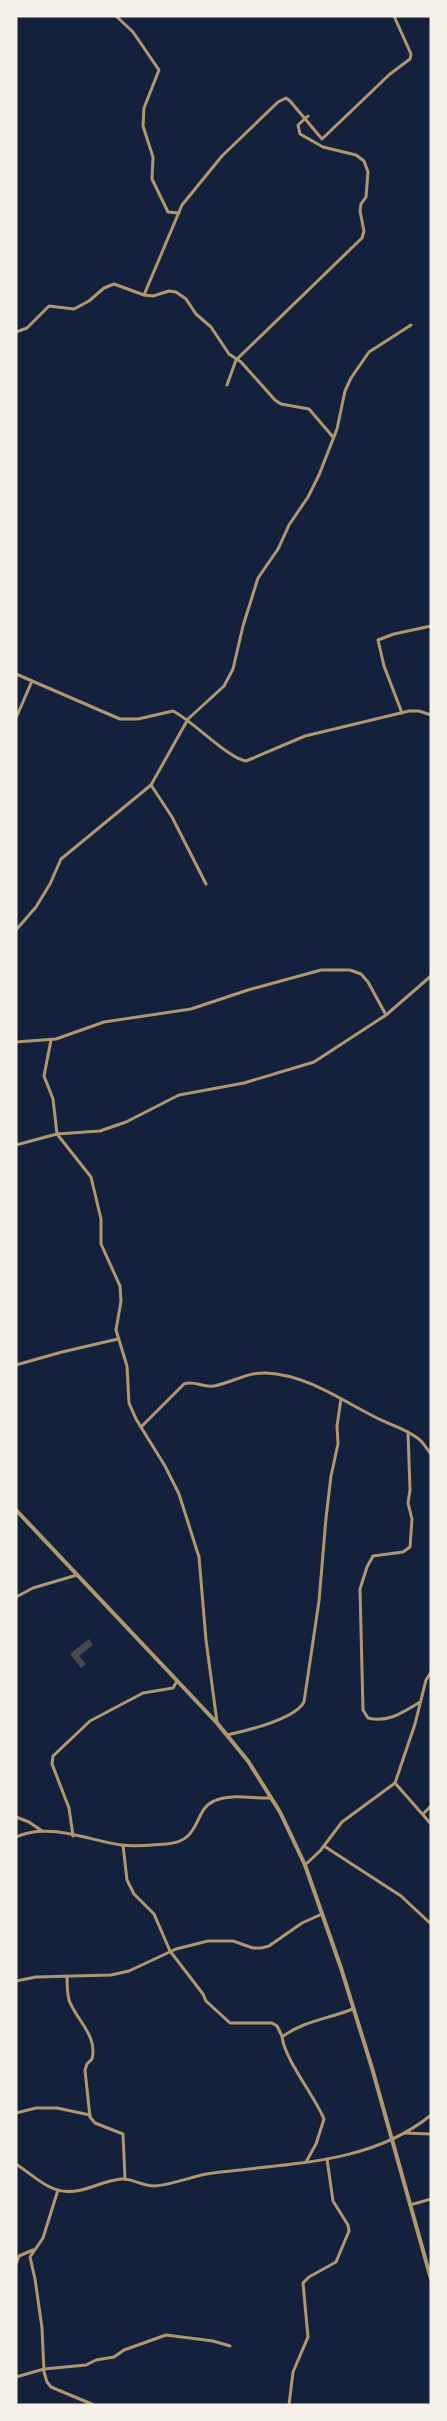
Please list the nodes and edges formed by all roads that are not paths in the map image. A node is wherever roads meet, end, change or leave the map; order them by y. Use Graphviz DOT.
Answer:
graph roads {
  1 [pos="116,16"];
  2 [pos="394,16"];
  3 [pos="306,117"];
  4 [pos="179,213"];
  5 [pos="144,295"];
  6 [pos="411,325"];
  7 [pos="16,332"];
  8 [pos="237,360"];
  9 [pos="227,385"];
  10 [pos="333,437"];
  11 [pos="431,626"];
  12 [pos="16,674"];
  13 [pos="32,680"];
  14 [pos="402,713"];
  15 [pos="431,715"];
  16 [pos="16,718"];
  17 [pos="188,719"];
  18 [pos="151,785"];
  19 [pos="206,884"];
  20 [pos="16,930"];
  21 [pos="431,976"];
  22 [pos="386,1014"];
  23 [pos="51,1040"];
  24 [pos="16,1042"];
  25 [pos="56,1134"];
  26 [pos="16,1146"];
  27 [pos="118,1339"];
  28 [pos="16,1365"];
  29 [pos="341,1399"];
  30 [pos="141,1428"];
  31 [pos="408,1432"];
  32 [pos="431,1454"];
  33 [pos="16,1510"];
  34 [pos="76,1575"];
  35 [pos="16,1597"];
  36 [pos="431,1672"];
  37 [pos="178,1681"];
  38 [pos="420,1702"];
  39 [pos="217,1723"];
  40 [pos="227,1735"];
  41 [pos="395,1782"];
  42 [pos="272,1798"];
  43 [pos="431,1806"];
  44 [pos="423,1814"];
  45 [pos="16,1817"];
  46 [pos="431,1824"];
  47 [pos="42,1831"];
  48 [pos="73,1836"];
  49 [pos="16,1838"];
  50 [pos="123,1845"];
  51 [pos="324,1846"];
  52 [pos="305,1865"];
  53 [pos="322,1914"];
  54 [pos="431,1924"];
  55 [pos="170,1952"];
  56 [pos="66,1976"];
  57 [pos="16,1981"];
  58 [pos="353,2009"];
  59 [pos="282,2036"];
  60 [pos="16,2113"];
  61 [pos="90,2115"];
  62 [pos="431,2115"];
  63 [pos="404,2132"];
  64 [pos="431,2134"];
  65 [pos="392,2138"];
  66 [pos="327,2159"];
  67 [pos="305,2163"];
  68 [pos="16,2164"];
  69 [pos="125,2179"];
  70 [pos="58,2190"];
  71 [pos="431,2199"];
  72 [pos="410,2205"];
  73 [pos="33,2250"];
  74 [pos="16,2264"];
  75 [pos="431,2279"];
  76 [pos="230,2346"];
  77 [pos="44,2369"];
  78 [pos="16,2377"];
  79 [pos="94,2405"];
  80 [pos="288,2405"];
  1 -- 4 [label="street"];
  2 -- 3 [label="street"];
  3 -- 4 [label="street"];
  3 -- 8 [label="street"];
  4 -- 5 [label="street"];
  5 -- 7 [label="street"];
  5 -- 8 [label="street"];
  6 -- 10 [label="street"];
  8 -- 9 [label="street"];
  8 -- 10 [label="street"];
  10 -- 17 [label="street"];
  11 -- 14 [label="street"];
  12 -- 13 [label="street"];
  13 -- 16 [label="street"];
  13 -- 17 [label="street"];
  14 -- 15 [label="street"];
  14 -- 17 [label="street"];
  17 -- 18 [label="street"];
  18 -- 19 [label="street"];
  18 -- 20 [label="street"];
  21 -- 22 [label="street"];
  22 -- 23 [label="street"];
  22 -- 25 [label="street"];
  23 -- 24 [label="street"];
  23 -- 25 [label="street"];
  25 -- 26 [label="street"];
  25 -- 27 [label="street"];
  27 -- 28 [label="street"];
  27 -- 30 [label="street"];
  29 -- 30 [label="street"];
  29 -- 31 [label="street"];
  29 -- 40 [label="street"];
  30 -- 39 [label="street"];
  31 -- 32 [label="street"];
  31 -- 38 [label="street"];
  33 -- 34 [label="street"];
  34 -- 35 [label="street"];
  34 -- 37 [label="street"];
  36 -- 38 [label="street"];
  37 -- 39 [label="street"];
  37 -- 48 [label="street"];
  38 -- 41 [label="street"];
  39 -- 40 [label="street"];
  40 -- 42 [label="street"];
  41 -- 44 [label="street"];
  41 -- 51 [label="street"];
  42 -- 50 [label="street"];
  42 -- 52 [label="street"];
  43 -- 44 [label="street"];
  44 -- 46 [label="street"];
  45 -- 47 [label="street"];
  47 -- 48 [label="street"];
  47 -- 49 [label="street"];
  48 -- 50 [label="street"];
  50 -- 55 [label="street"];
  51 -- 52 [label="street"];
  51 -- 54 [label="street"];
  52 -- 53 [label="street"];
  53 -- 55 [label="street"];
  53 -- 58 [label="street"];
  55 -- 56 [label="street"];
  55 -- 59 [label="street"];
  56 -- 57 [label="street"];
  56 -- 61 [label="street"];
  58 -- 59 [label="street"];
  58 -- 65 [label="street"];
  59 -- 67 [label="street"];
  60 -- 61 [label="street"];
  61 -- 69 [label="street"];
  62 -- 63 [label="street"];
  63 -- 64 [label="street"];
  63 -- 65 [label="street"];
  65 -- 66 [label="street"];
  65 -- 72 [label="street"];
  66 -- 67 [label="street"];
  66 -- 80 [label="street"];
  67 -- 69 [label="street"];
  68 -- 70 [label="street"];
  69 -- 70 [label="street"];
  70 -- 73 [label="street"];
  71 -- 72 [label="street"];
  72 -- 75 [label="street"];
  73 -- 74 [label="street"];
  73 -- 77 [label="street"];
  76 -- 77 [label="street"];
  77 -- 78 [label="street"];
  77 -- 79 [label="street"];
}
